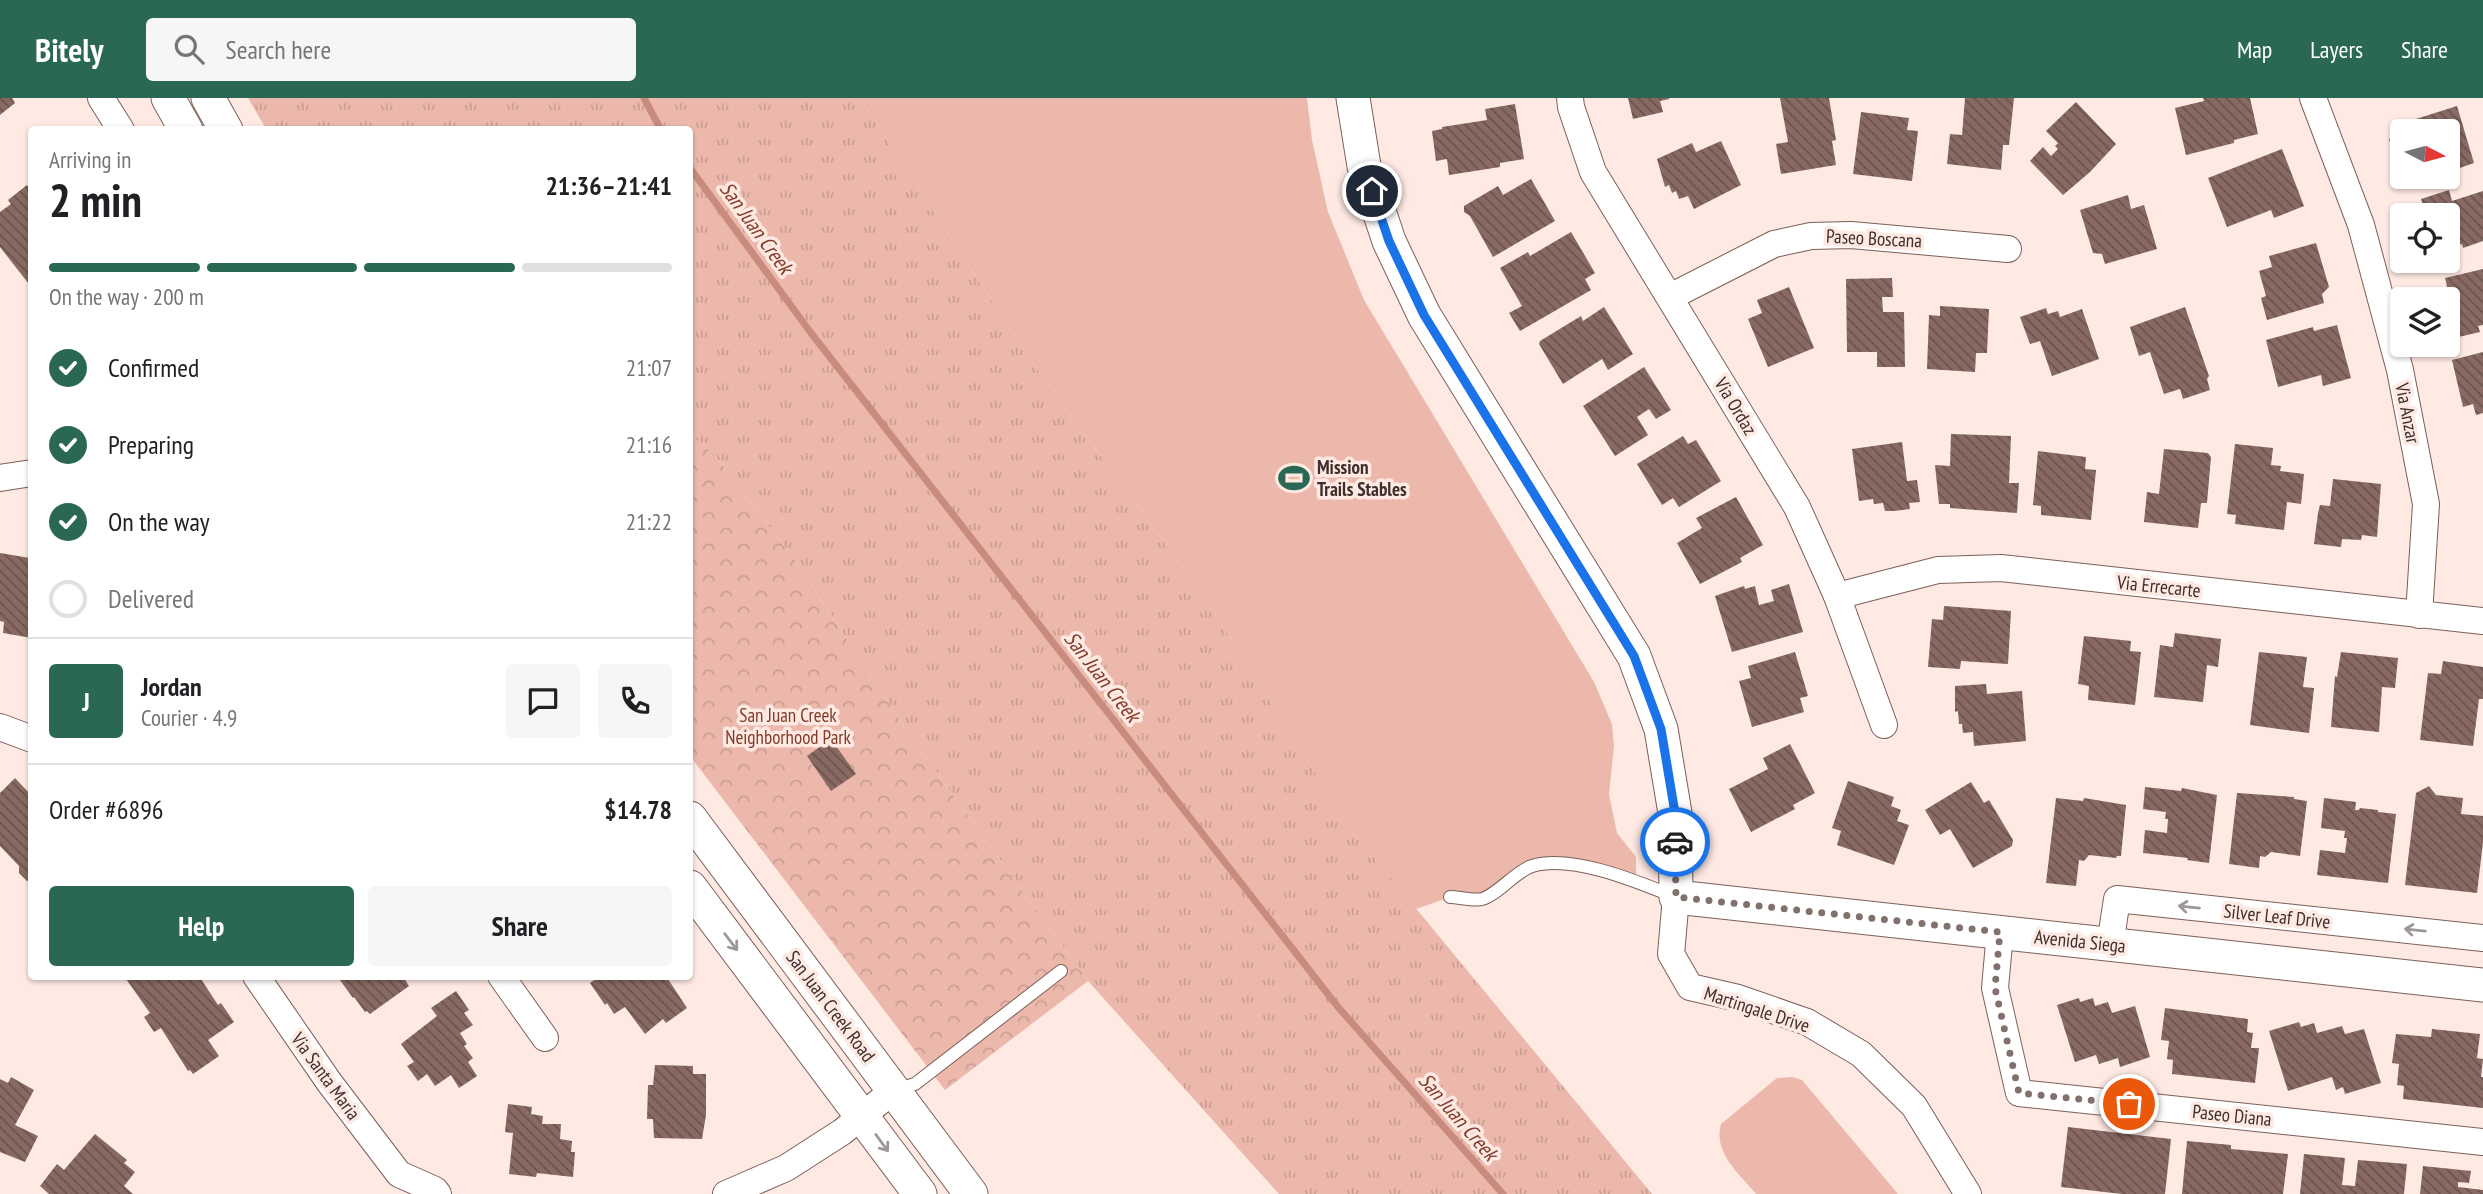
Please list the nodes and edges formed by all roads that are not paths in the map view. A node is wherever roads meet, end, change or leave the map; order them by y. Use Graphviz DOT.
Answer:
graph roads {
  1 [pos="101,98"];
  2 [pos="168,98"];
  3 [pos="208,98"];
  4 [pos="1353,98"];
  5 [pos="1570,98"];
  6 [pos="2313,98"];
  7 [pos="118,126"];
  8 [pos="184,126"];
  9 [pos="224,126"];
  10 [pos="2008,249"];
  11 [pos="1670,297"];
  12 [pos="28,474"];
  13 [pos="0,478"];
  14 [pos="1837,596"];
  15 [pos="2418,615"];
  16 [pos="2483,621"];
  17 [pos="1884,725"];
  18 [pos="0,727"];
  19 [pos="28,737"];
  20 [pos="693,822"];
  21 [pos="693,891"];
  22 [pos="1450,897"];
  23 [pos="1676,897"];
  24 [pos="2000,932"];
  25 [pos="2483,938"];
  26 [pos="2110,945"];
  27 [pos="1061,971"];
  28 [pos="259,980"];
  29 [pos="504,980"];
  30 [pos="2483,985"];
  31 [pos="545,1038"];
  32 [pos="894,1090"];
  33 [pos="862,1115"];
  34 [pos="2483,1142"];
  35 [pos="401,1184"];
  36 [pos="438,1194"];
  37 [pos="726,1194"];
  38 [pos="920,1194"];
  39 [pos="971,1194"];
  40 [pos="1968,1194"];
  1 -- 7 [label="street"];
  2 -- 8 [label="street"];
  3 -- 9 [label="street"];
  4 -- 23 [label="street"];
  5 -- 11 [label="street, Via Ordaz"];
  6 -- 15 [label="street, Via Anzar"];
  10 -- 11 [label="street, Paseo Boscana"];
  11 -- 14 [label="street, Via Ordaz"];
  12 -- 13 [label="street"];
  14 -- 15 [label="street, Via Errecarte"];
  14 -- 17 [label="street, Via Ordaz"];
  15 -- 16 [label="street, Via Errecarte"];
  18 -- 19 [label="street"];
  20 -- 32 [label="street, San Juan Creek Road"];
  21 -- 33 [label="street, one-way"];
  22 -- 23 [label="lane"];
  23 -- 24 [label="street, Avenida Siega"];
  23 -- 40 [label="street, Martingale Drive"];
  24 -- 26 [label="street, Avenida Siega"];
  24 -- 34 [label="street, Paseo Diana"];
  25 -- 26 [label="street, Silver Leaf Drive, one-way"];
  26 -- 30 [label="street, Avenida Siega"];
  27 -- 32 [label="lane"];
  28 -- 35 [label="street, Via Santa Maria"];
  29 -- 31 [label="street"];
  32 -- 33 [label="street"];
  32 -- 39 [label="street, San Juan Creek Road"];
  33 -- 37 [label="street"];
  33 -- 38 [label="street, one-way"];
  35 -- 36 [label="street, Via Santa Maria"];
}
